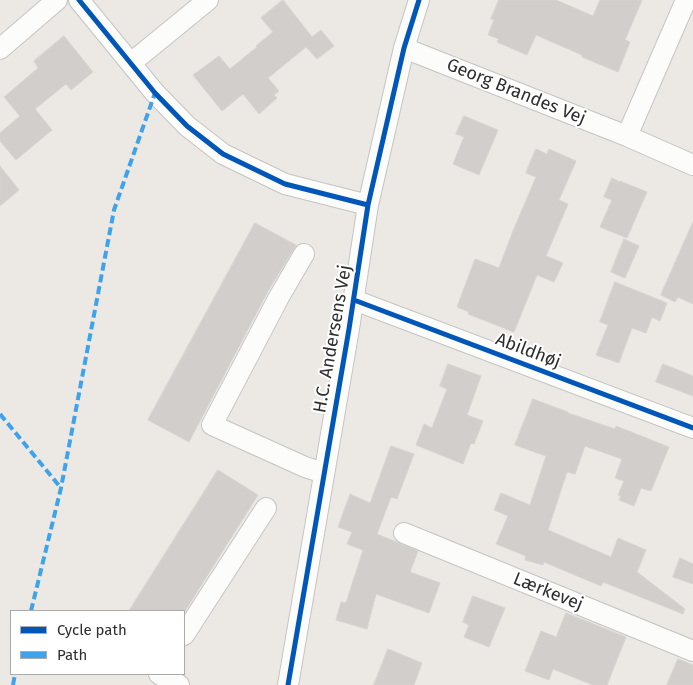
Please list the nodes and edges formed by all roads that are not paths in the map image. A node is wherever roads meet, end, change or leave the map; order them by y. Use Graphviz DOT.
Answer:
graph roads {
  1 [pos="57,0"];
  2 [pos="80,0"];
  3 [pos="208,0"];
  4 [pos="419,0"];
  5 [pos="686,0"];
  6 [pos="0,48"];
  7 [pos="404,48"];
  8 [pos="131,64"];
  9 [pos="627,136"];
  10 [pos="693,164"];
  11 [pos="368,205"];
  12 [pos="304,254"];
  13 [pos="354,300"];
  14 [pos="693,428"];
  15 [pos="324,473"];
  16 [pos="266,508"];
  17 [pos="404,533"];
  18 [pos="185,633"];
  19 [pos="693,650"];
  20 [pos="160,675"];
  21 [pos="179,685"];
  22 [pos="288,685"];
  1 -- 6 [label="street"];
  2 -- 8 [label="street"];
  3 -- 8 [label="street"];
  4 -- 7 [label="street, H.C. Andersens Vej"];
  5 -- 9 [label="street"];
  7 -- 9 [label="street, Georg Brandes Vej"];
  7 -- 11 [label="street, H.C. Andersens Vej"];
  8 -- 11 [label="street"];
  9 -- 10 [label="street, Georg Brandes Vej"];
  11 -- 13 [label="street, H.C. Andersens Vej"];
  12 -- 15 [label="street"];
  13 -- 14 [label="street, Abildhøj"];
  13 -- 15 [label="street, H.C. Andersens Vej"];
  15 -- 22 [label="street, H.C. Andersens Vej"];
  16 -- 18 [label="street"];
  17 -- 19 [label="street, Lærkevej"];
  20 -- 21 [label="street"];
}
